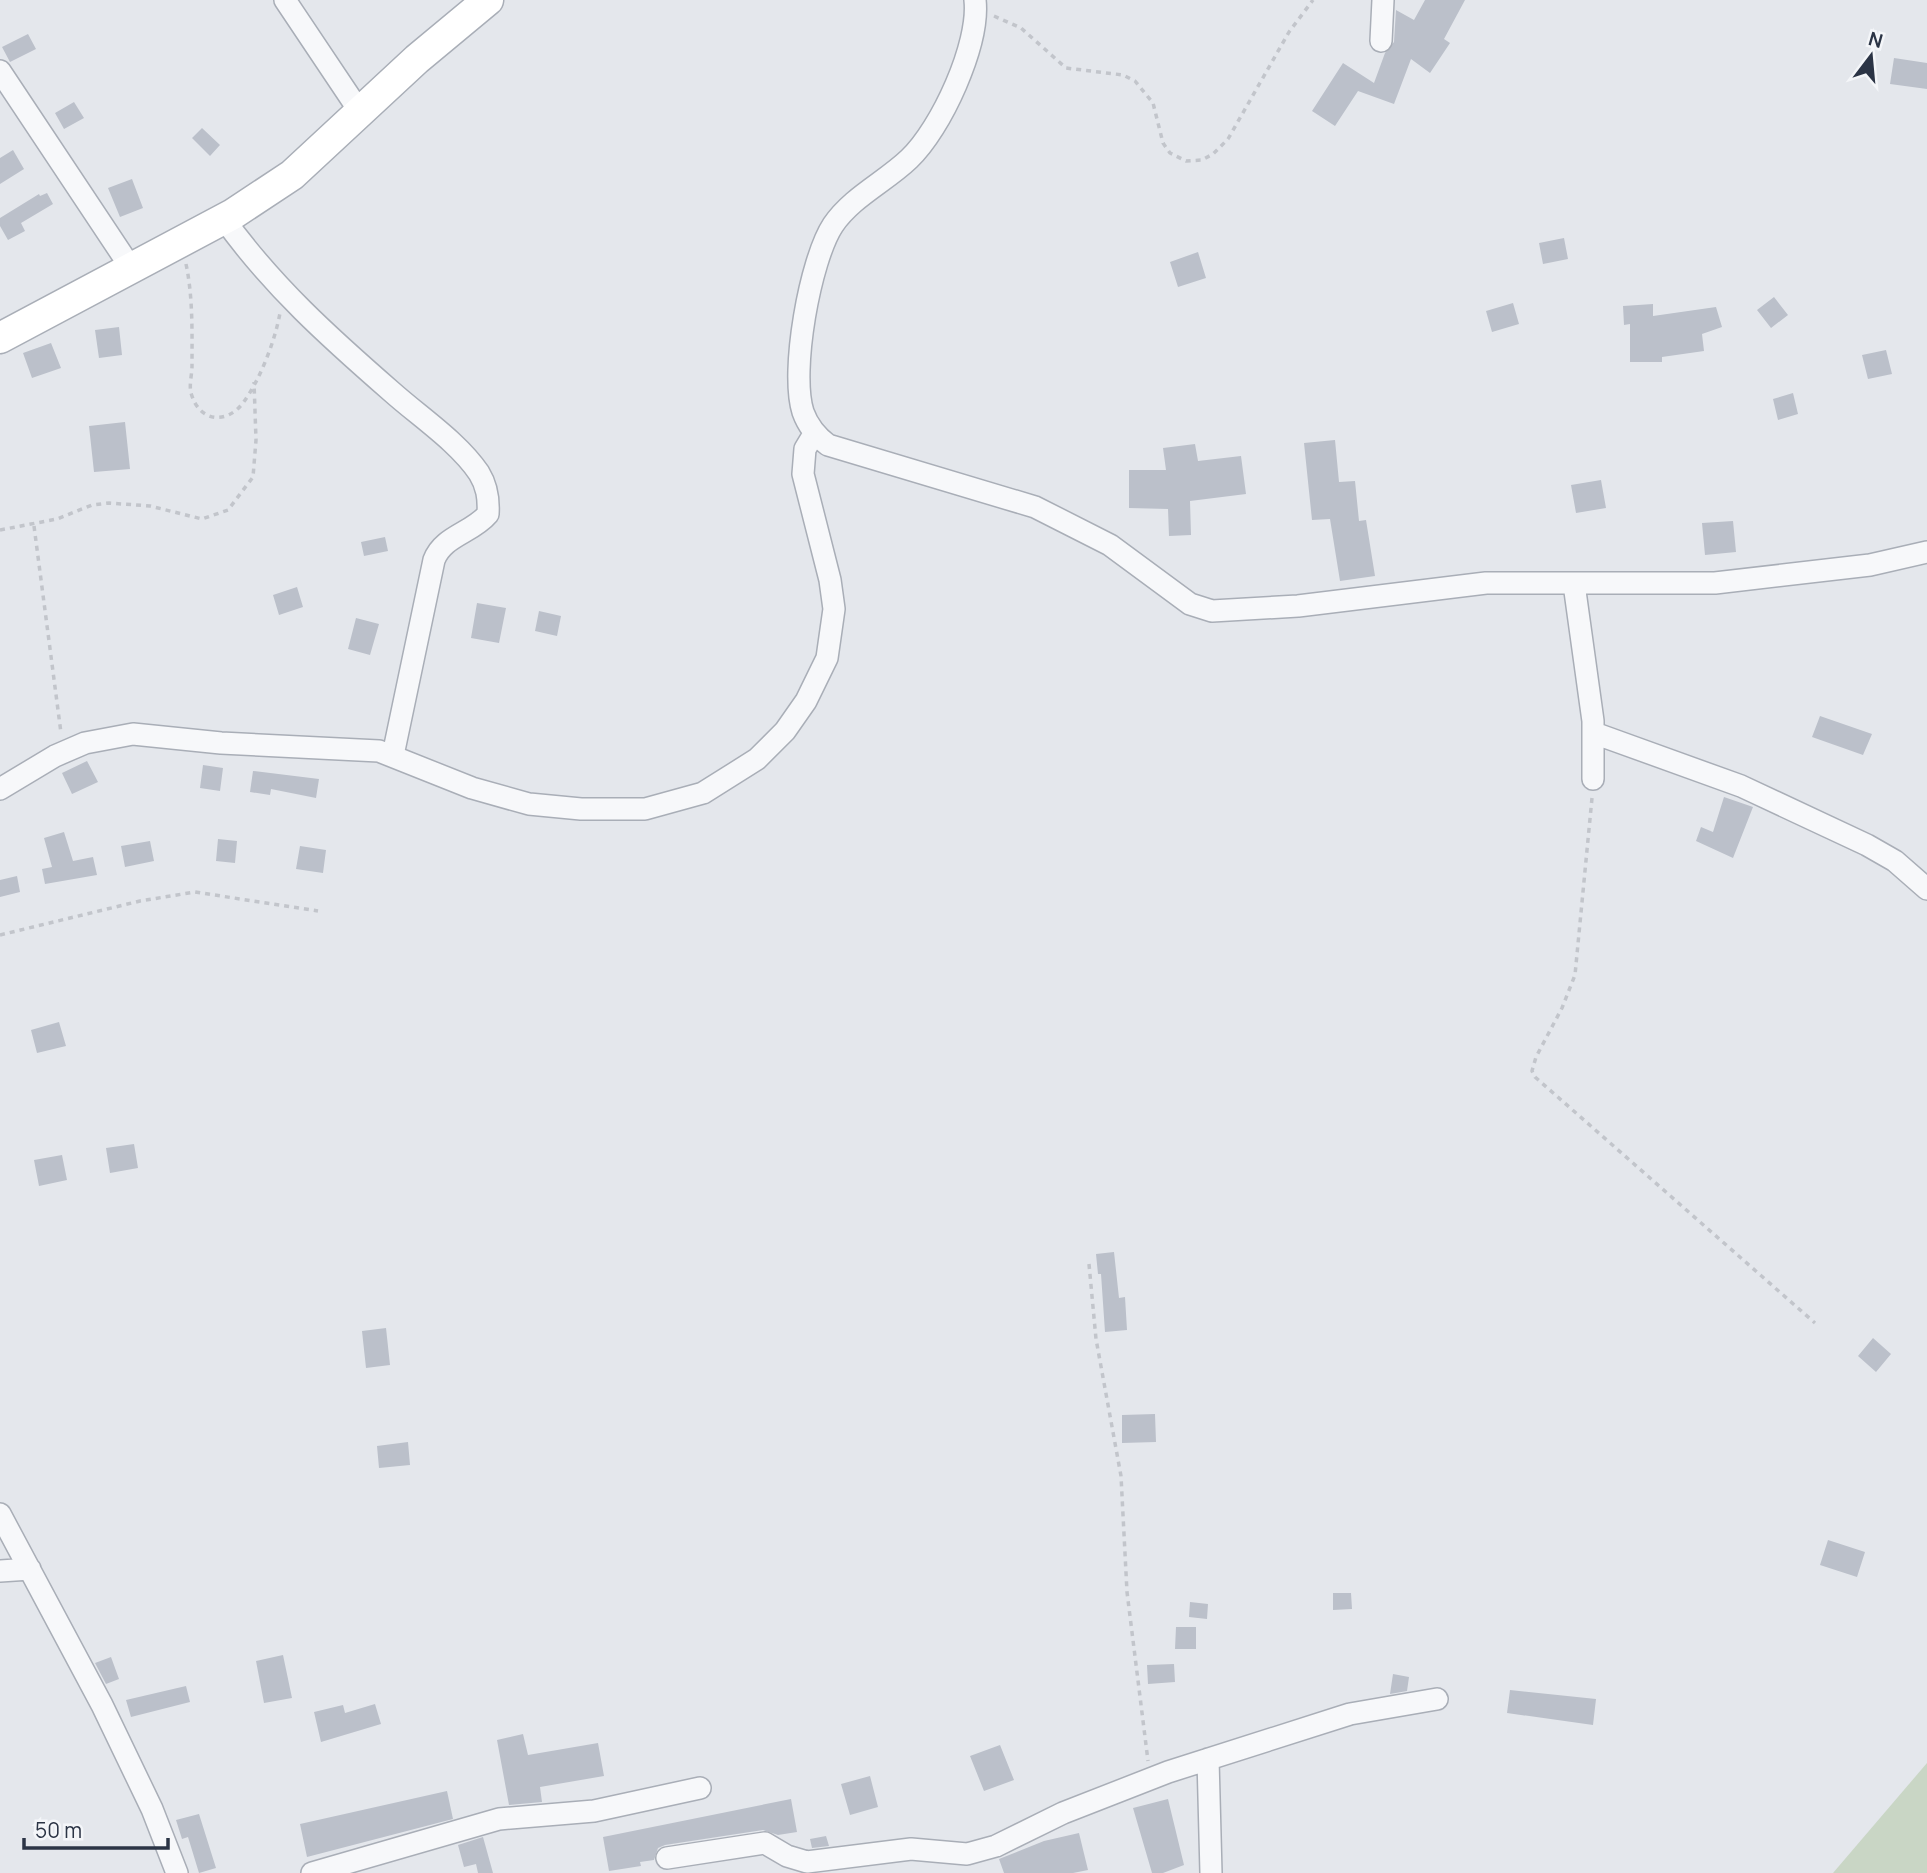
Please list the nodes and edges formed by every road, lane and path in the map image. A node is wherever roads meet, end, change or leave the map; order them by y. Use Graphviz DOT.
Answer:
graph roads {
  1 [pos="285,0"];
  2 [pos="488,0"];
  3 [pos="1313,0"];
  4 [pos="1382,0"];
  5 [pos="975,4"];
  6 [pos="1381,41"];
  7 [pos="0,71"];
  8 [pos="360,112"];
  9 [pos="224,219"];
  10 [pos="177,244"];
  11 [pos="131,268"];
  12 [pos="281,290"];
  13 [pos="0,338"];
  14 [pos="254,382"];
  15 [pos="814,434"];
  16 [pos="34,525"];
  17 [pos="0,530"];
  18 [pos="1927,552"];
  19 [pos="1574,584"];
  20 [pos="1594,733"];
  21 [pos="63,753"];
  22 [pos="393,755"];
  23 [pos="1593,779"];
  24 [pos="0,789"];
  25 [pos="1927,889"];
  26 [pos="318,911"];
  27 [pos="0,934"];
  28 [pos="1089,1264"];
  29 [pos="1815,1323"];
  30 [pos="0,1514"];
  31 [pos="30,1569"];
  32 [pos="0,1572"];
  33 [pos="1437,1699"];
  34 [pos="1208,1759"];
  35 [pos="1150,1779"];
  36 [pos="699,1788"];
  37 [pos="667,1858"];
  38 [pos="177,1873"];
  39 [pos="312,1873"];
  40 [pos="1211,1873"];
  1 -- 8 [label="street"];
  2 -- 8 [label="street"];
  3 -- 5 [label="path"];
  4 -- 6 [label="street"];
  5 -- 15 [label="street"];
  7 -- 11 [label="street"];
  8 -- 9 [label="street"];
  9 -- 10 [label="street"];
  9 -- 12 [label="street"];
  10 -- 11 [label="street"];
  10 -- 14 [label="path"];
  11 -- 13 [label="street"];
  12 -- 14 [label="path"];
  12 -- 22 [label="street"];
  14 -- 16 [label="path"];
  15 -- 19 [label="street"];
  15 -- 22 [label="street"];
  16 -- 17 [label="path"];
  16 -- 21 [label="path"];
  18 -- 19 [label="street"];
  19 -- 20 [label="street"];
  20 -- 23 [label="street"];
  20 -- 25 [label="street"];
  21 -- 22 [label="street"];
  21 -- 24 [label="street"];
  23 -- 29 [label="path"];
  26 -- 27 [label="path"];
  28 -- 35 [label="path"];
  30 -- 31 [label="street"];
  31 -- 32 [label="street"];
  31 -- 38 [label="street"];
  33 -- 34 [label="street"];
  34 -- 35 [label="street"];
  34 -- 40 [label="street"];
  35 -- 37 [label="street"];
  36 -- 39 [label="street"];
}
